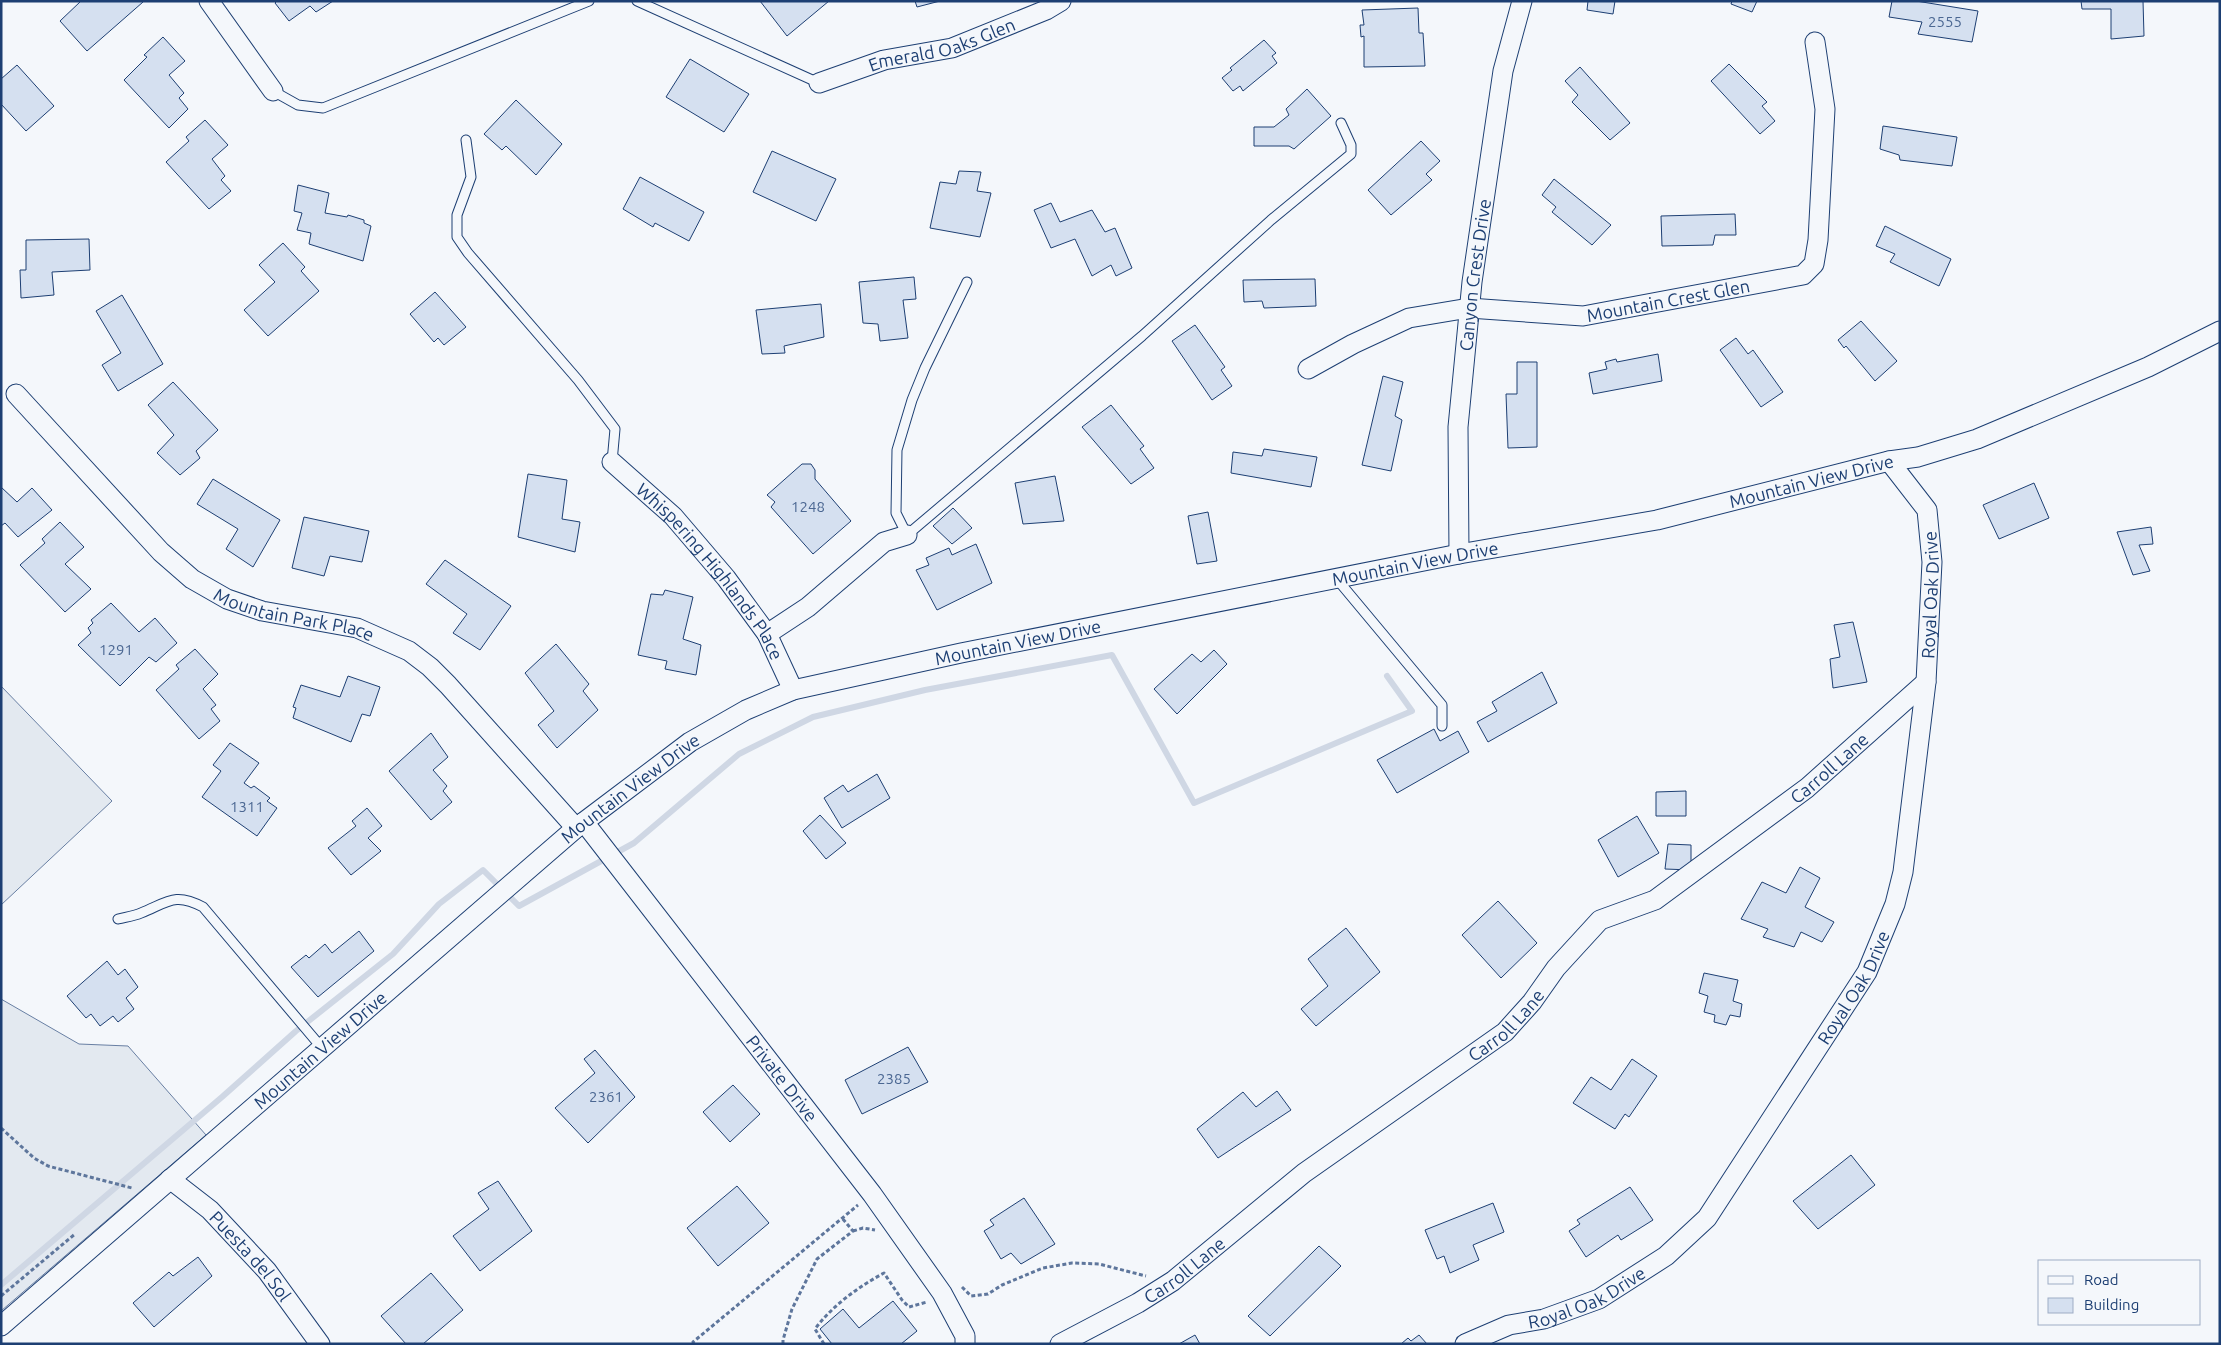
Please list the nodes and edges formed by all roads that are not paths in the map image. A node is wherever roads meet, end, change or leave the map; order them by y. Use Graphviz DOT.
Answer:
graph roads {
  1 [pos="209,1"];
  2 [pos="589,1"];
  3 [pos="638,1"];
  4 [pos="1061,1"];
  5 [pos="1522,1"];
  6 [pos="1815,42"];
  7 [pos="819,83"];
  8 [pos="273,91"];
  9 [pos="1341,123"];
  10 [pos="466,140"];
  11 [pos="967,282"];
  12 [pos="1469,308"];
  13 [pos="2220,331"];
  14 [pos="1308,369"];
  15 [pos="16,394"];
  16 [pos="612,462"];
  17 [pos="1888,462"];
  18 [pos="907,535"];
  19 [pos="1459,554"];
  20 [pos="1336,578"];
  21 [pos="767,634"];
  22 [pos="1926,682"];
  23 [pos="793,690"];
  24 [pos="1442,726"];
  25 [pos="580,825"];
  26 [pos="118,919"];
  27 [pos="322,1048"];
  28 [pos="170,1180"];
  29 [pos="1,1326"];
  30 [pos="320,1344"];
  31 [pos="965,1344"];
  32 [pos="1060,1344"];
  33 [pos="1465,1344"];
  1 -- 8 [label="street"];
  2 -- 8 [label="lane"];
  3 -- 7 [label="lane"];
  4 -- 7 [label="street, Emerald Oaks Glen"];
  5 -- 12 [label="street, Canyon Crest Drive"];
  6 -- 12 [label="street, Mountain Crest Glen"];
  9 -- 18 [label="lane"];
  10 -- 16 [label="lane"];
  11 -- 18 [label="lane"];
  12 -- 14 [label="street, Mountain Crest Glen"];
  12 -- 19 [label="street, Canyon Crest Drive"];
  13 -- 17 [label="street, Mountain View Drive"];
  15 -- 25 [label="street, Mountain Park Place"];
  16 -- 21 [label="street, Whispering Highlands Place"];
  17 -- 19 [label="street, Mountain View Drive"];
  17 -- 22 [label="street, Royal Oak Drive"];
  18 -- 21 [label="street"];
  19 -- 20 [label="street, Mountain View Drive"];
  20 -- 23 [label="street, Mountain View Drive"];
  20 -- 24 [label="lane"];
  21 -- 23 [label="street, Whispering Highlands Place"];
  22 -- 32 [label="street, Carroll Lane"];
  22 -- 33 [label="street, Royal Oak Drive"];
  23 -- 25 [label="street, Mountain View Drive"];
  25 -- 27 [label="street, Mountain View Drive"];
  25 -- 31 [label="street, Private Drive"];
  26 -- 27 [label="lane"];
  27 -- 28 [label="street, Mountain View Drive"];
  28 -- 29 [label="street, Mountain View Drive"];
  28 -- 30 [label="street, Puesta del Sol"];
}
